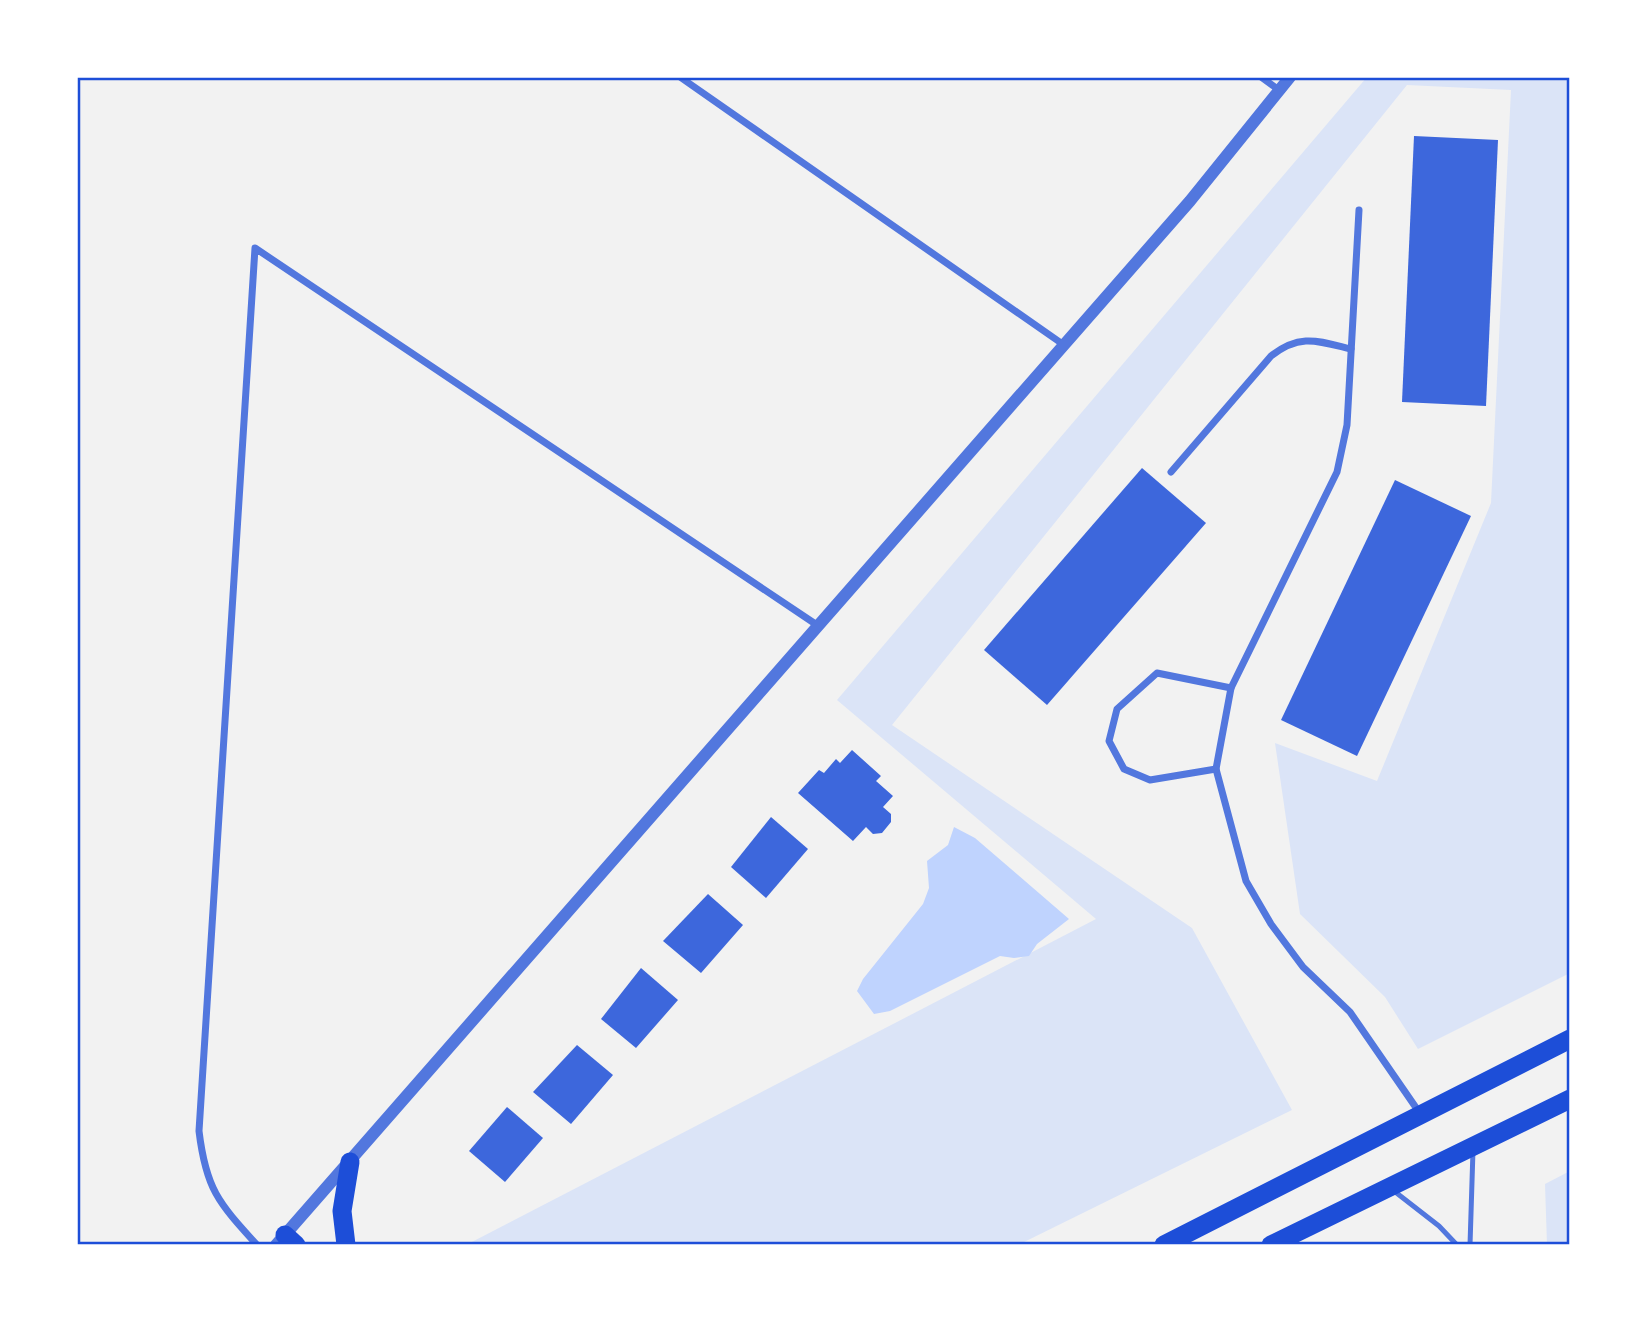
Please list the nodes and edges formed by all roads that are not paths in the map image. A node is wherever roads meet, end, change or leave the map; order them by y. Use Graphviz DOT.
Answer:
graph roads {
  1 [pos="680,77"];
  2 [pos="1261,77"];
  3 [pos="1290,77"];
  4 [pos="1279,90"];
  5 [pos="1359,210"];
  6 [pos="1064,345"];
  7 [pos="1351,349"];
  8 [pos="1171,472"];
  9 [pos="817,625"];
  10 [pos="1231,688"];
  11 [pos="1216,769"];
  12 [pos="1570,1039"];
  13 [pos="1570,1099"];
  14 [pos="1420,1114"];
  15 [pos="1474,1146"];
  16 [pos="351,1162"];
  17 [pos="1388,1187"];
  18 [pos="286,1242"];
  19 [pos="257,1245"];
  20 [pos="346,1245"];
  21 [pos="1164,1245"];
  22 [pos="1271,1245"];
  23 [pos="1457,1245"];
  24 [pos="1471,1245"];
  1 -- 6 [label="street"];
  2 -- 4 [label="street"];
  3 -- 4 [label="street"];
  4 -- 6 [label="street"];
  5 -- 7 [label="street"];
  6 -- 9 [label="street"];
  7 -- 8 [label="street"];
  7 -- 10 [label="street"];
  9 -- 16 [label="street"];
  9 -- 19 [label="street"];
  10 -- 11 [label="street"];
  10 -- 11 [label="street"];
  11 -- 14 [label="street"];
  12 -- 14 [label="highway"];
  13 -- 15 [label="highway"];
  14 -- 21 [label="highway"];
  15 -- 17 [label="highway"];
  15 -- 24 [label="lane"];
  16 -- 18 [label="street"];
  16 -- 20 [label="highway"];
  17 -- 22 [label="highway"];
  17 -- 23 [label="lane"];
}
